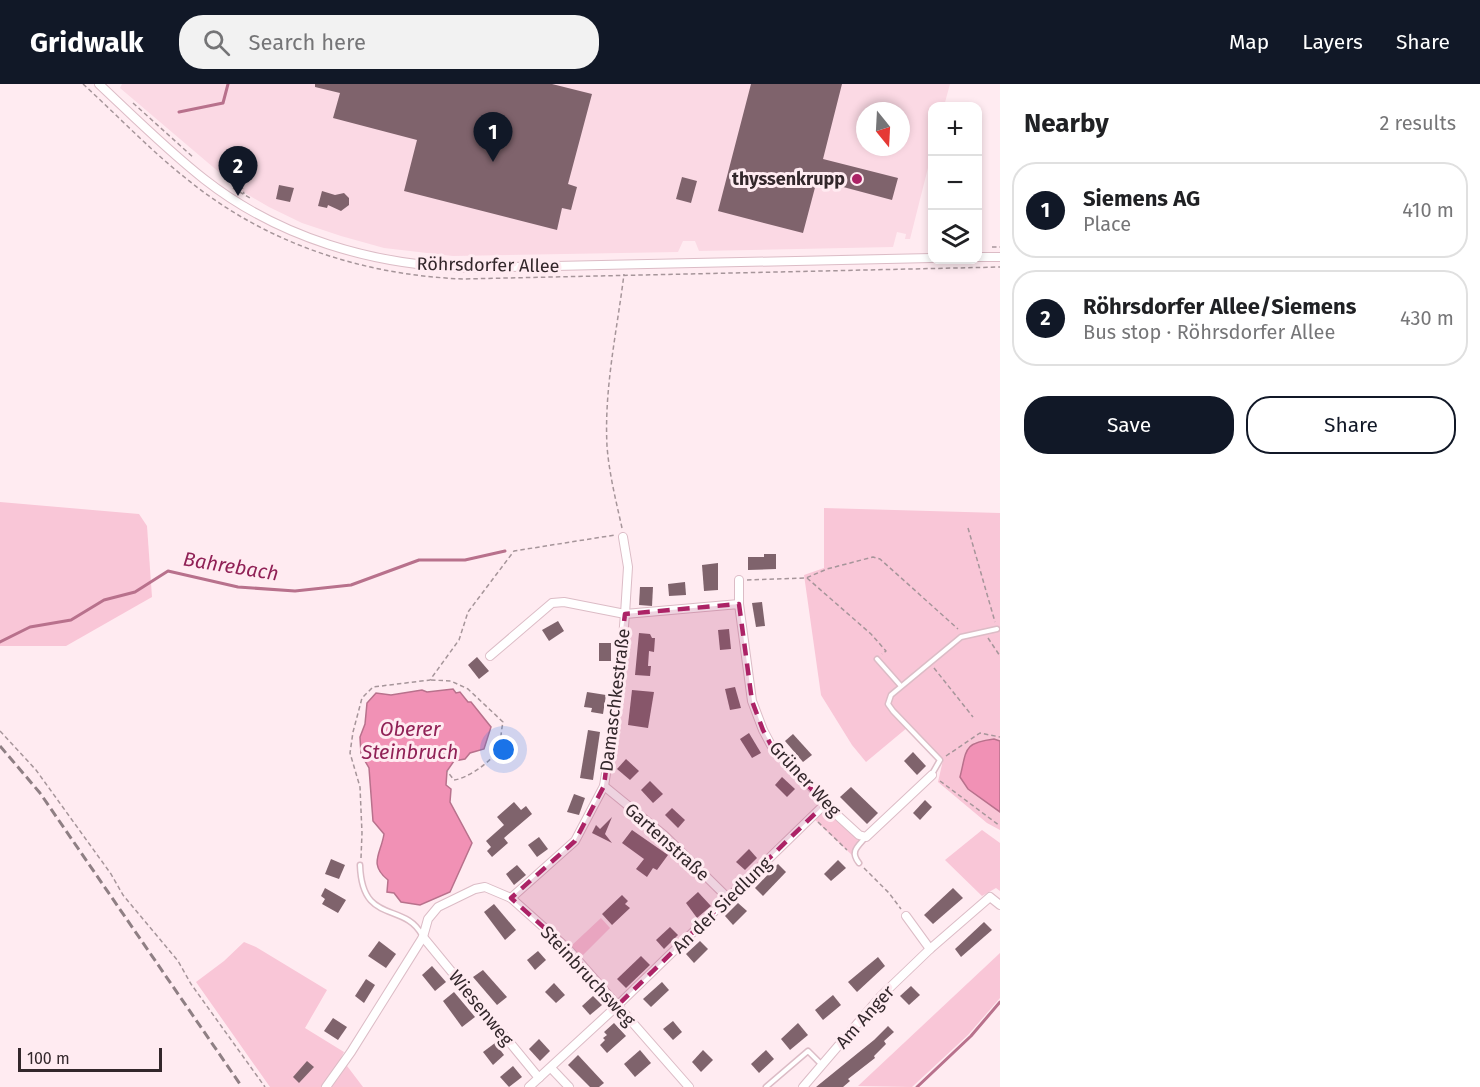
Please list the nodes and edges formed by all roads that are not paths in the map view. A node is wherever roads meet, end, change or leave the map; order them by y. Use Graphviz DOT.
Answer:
graph roads {
  1 [pos="99,84"];
  2 [pos="982,257"];
  3 [pos="1000,257"];
  4 [pos="928,258"];
  5 [pos="623,537"];
  6 [pos="739,580"];
  7 [pos="739,604"];
  8 [pos="625,614"];
  9 [pos="997,629"];
  10 [pos="490,656"];
  11 [pos="877,659"];
  12 [pos="900,686"];
  13 [pos="932,775"];
  14 [pos="604,786"];
  15 [pos="825,804"];
  16 [pos="866,837"];
  17 [pos="859,863"];
  18 [pos="360,865"];
  19 [pos="511,898"];
  20 [pos="729,899"];
  21 [pos="1000,905"];
  22 [pos="906,916"];
  23 [pos="423,937"];
  24 [pos="930,949"];
  25 [pos="618,1005"];
  26 [pos="822,1066"];
  27 [pos="551,1068"];
  28 [pos="539,1078"];
  29 [pos="326,1087"];
  30 [pos="529,1087"];
  31 [pos="569,1087"];
  32 [pos="689,1087"];
  33 [pos="766,1087"];
  34 [pos="803,1087"];
  1 -- 4 [label="street, Röhrsdorfer Allee"];
  2 -- 3 [label="street"];
  5 -- 8 [label="street, Damaschkestraße"];
  6 -- 7 [label="street, Grüner Weg"];
  7 -- 8 [label="street"];
  7 -- 15 [label="street, Grüner Weg"];
  8 -- 10 [label="street"];
  8 -- 14 [label="street, Damaschkestraße"];
  9 -- 12 [label="lane"];
  11 -- 12 [label="lane"];
  12 -- 13 [label="lane"];
  13 -- 16 [label="street"];
  14 -- 19 [label="street, Damaschkestraße"];
  14 -- 20 [label="street, Gartenstraße"];
  15 -- 16 [label="street, Grüner Weg"];
  15 -- 20 [label="street, An der Siedlung"];
  16 -- 17 [label="lane"];
  18 -- 23 [label="lane"];
  19 -- 23 [label="street, Steinbruchsweg"];
  19 -- 25 [label="street, Steinbruchsweg"];
  20 -- 25 [label="street, An der Siedlung"];
  21 -- 24 [label="street, Am Anger"];
  22 -- 24 [label="street"];
  23 -- 28 [label="street, Wiesenweg"];
  23 -- 29 [label="street, Steinbruchsweg"];
  24 -- 26 [label="street, Am Anger"];
  25 -- 27 [label="street, An der Siedlung"];
  25 -- 32 [label="street, Steinbruchsweg"];
  26 -- 33 [label="lane"];
  26 -- 34 [label="street, Am Anger"];
  27 -- 28 [label="street, An der Siedlung"];
  27 -- 31 [label="street"];
  28 -- 30 [label="street, An der Siedlung"];
}
